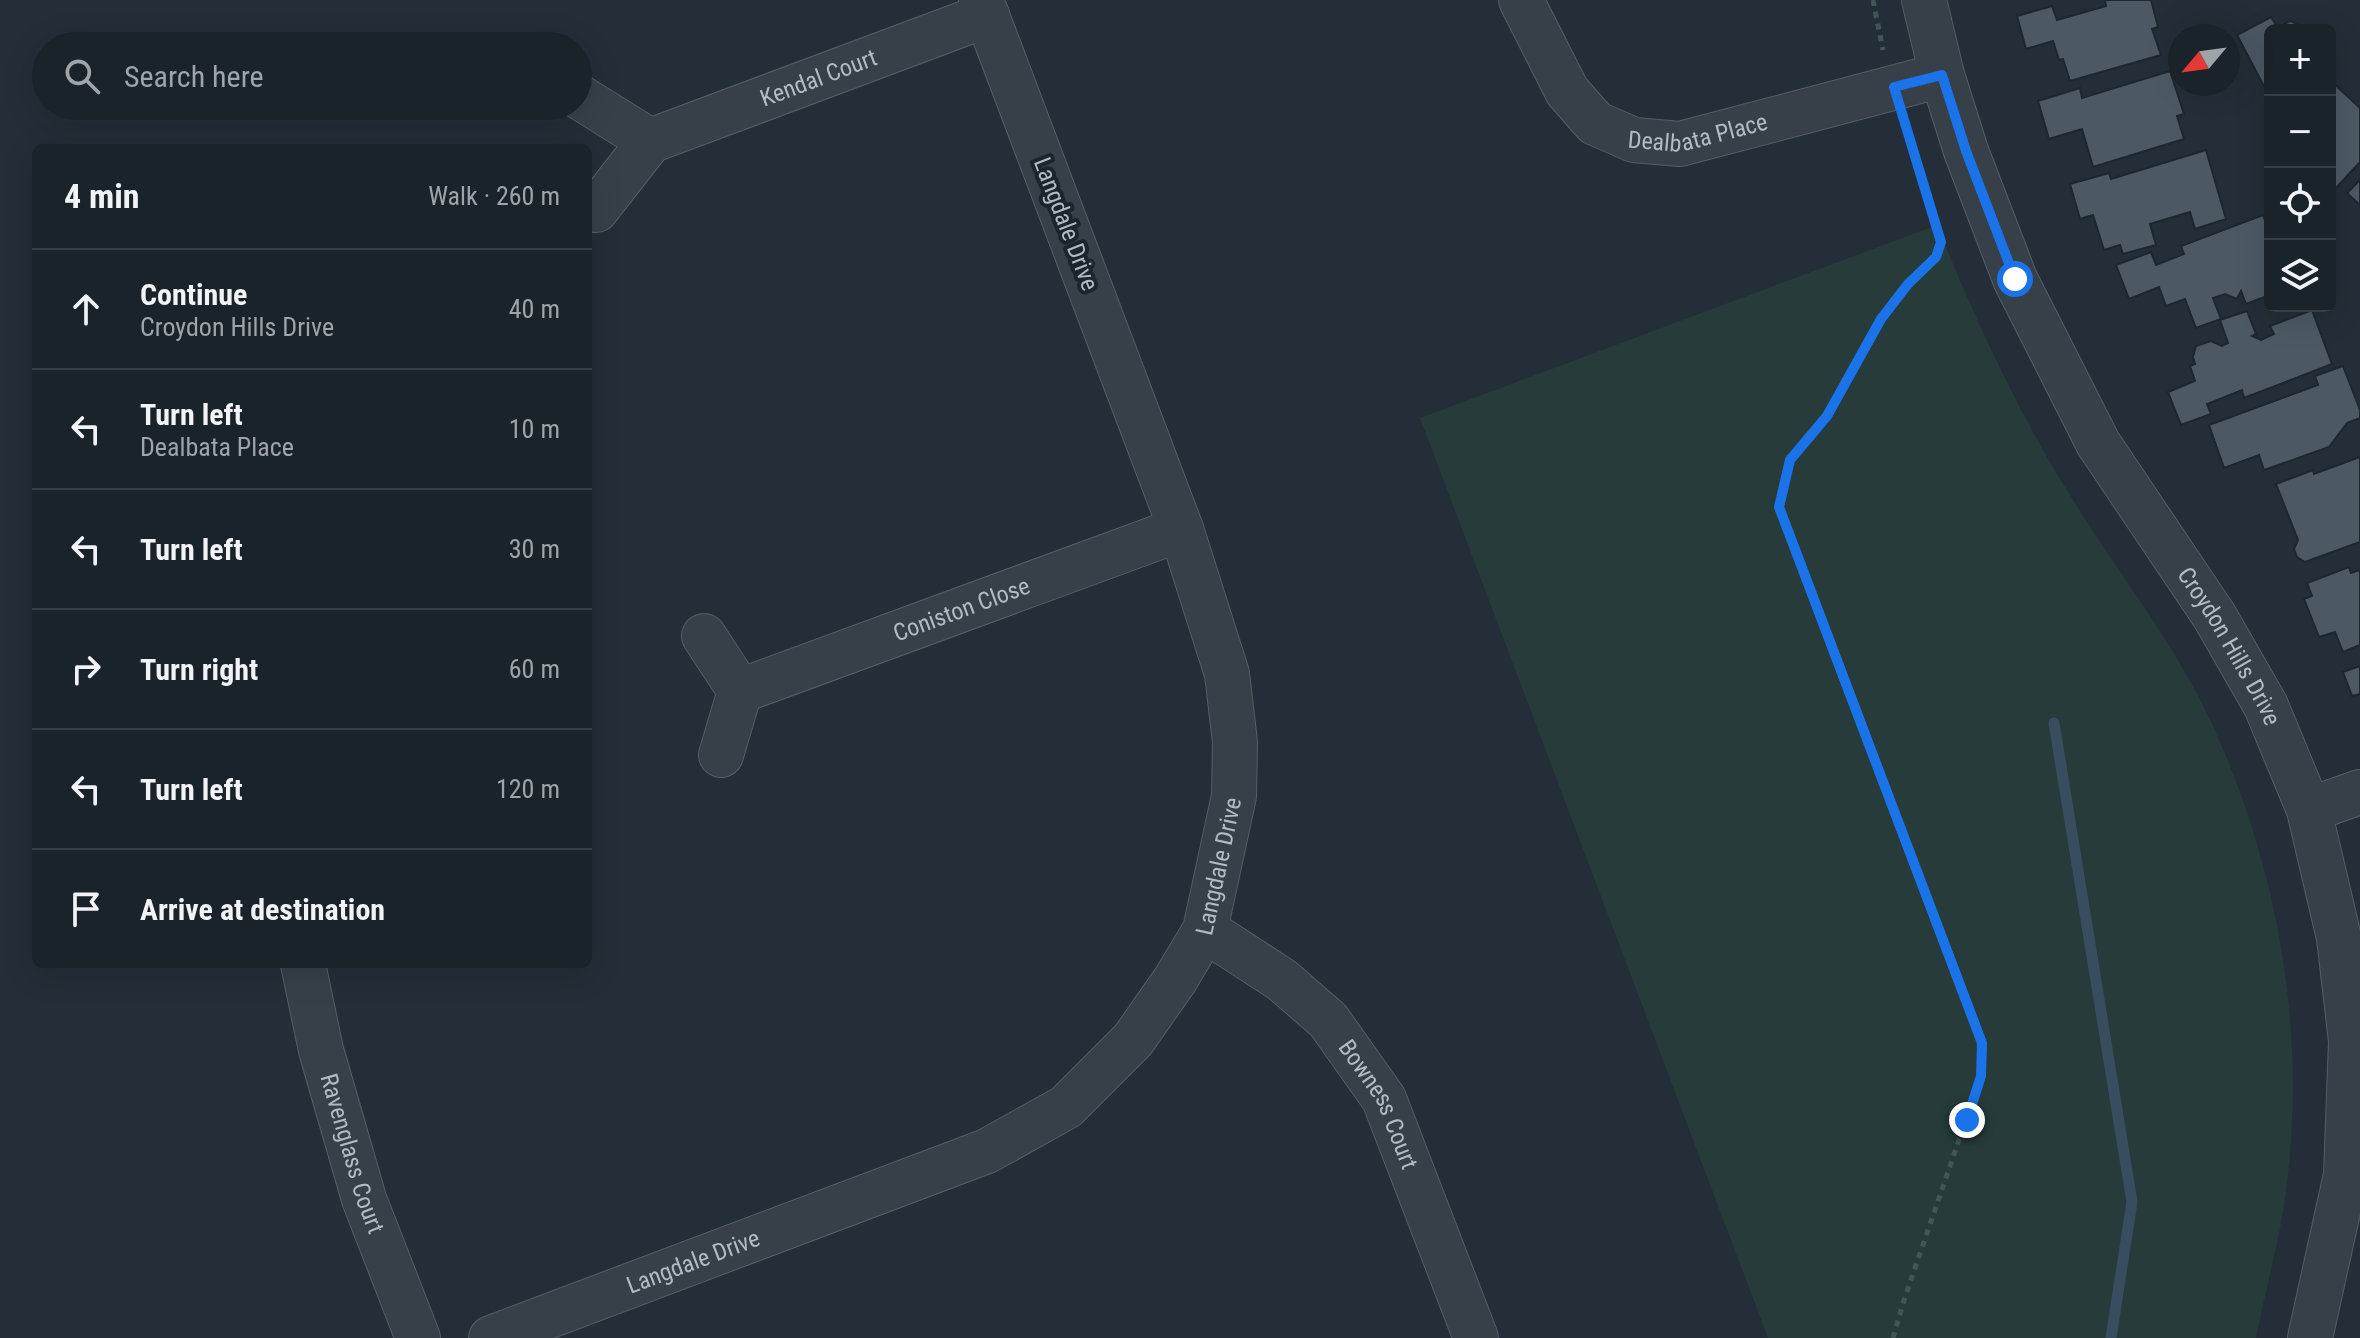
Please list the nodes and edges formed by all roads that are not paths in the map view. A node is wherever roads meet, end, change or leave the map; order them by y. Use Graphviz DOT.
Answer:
graph roads {
  1 [pos="1521,0"];
  2 [pos="1924,0"];
  3 [pos="984,8"];
  4 [pos="1942,75"];
  5 [pos="592,105"];
  6 [pos="650,141"];
  7 [pos="596,210"];
  8 [pos="1181,529"];
  9 [pos="704,636"];
  10 [pos="740,691"];
  11 [pos="721,755"];
  12 [pos="2360,792"];
  13 [pos="2309,810"];
  14 [pos="1205,930"];
  15 [pos="304,968"];
  16 [pos="418,1338"];
  17 [pos="491,1338"];
  18 [pos="1476,1338"];
  19 [pos="2310,1338"];
  1 -- 4 [label="street, Dealbata Place"];
  2 -- 4 [label="street, Croydon Hills Drive"];
  3 -- 6 [label="street, Kendal Court"];
  3 -- 8 [label="street, Langdale Drive"];
  4 -- 13 [label="street, Croydon Hills Drive"];
  5 -- 6 [label="street"];
  6 -- 7 [label="street"];
  8 -- 10 [label="street, Coniston Close"];
  8 -- 14 [label="street, Langdale Drive"];
  9 -- 10 [label="street"];
  10 -- 11 [label="street"];
  12 -- 13 [label="street"];
  13 -- 19 [label="street, Croydon Hills Drive"];
  14 -- 17 [label="street, Langdale Drive"];
  14 -- 18 [label="street, Bowness Court"];
  15 -- 16 [label="street, Ravenglass Court"];
}
